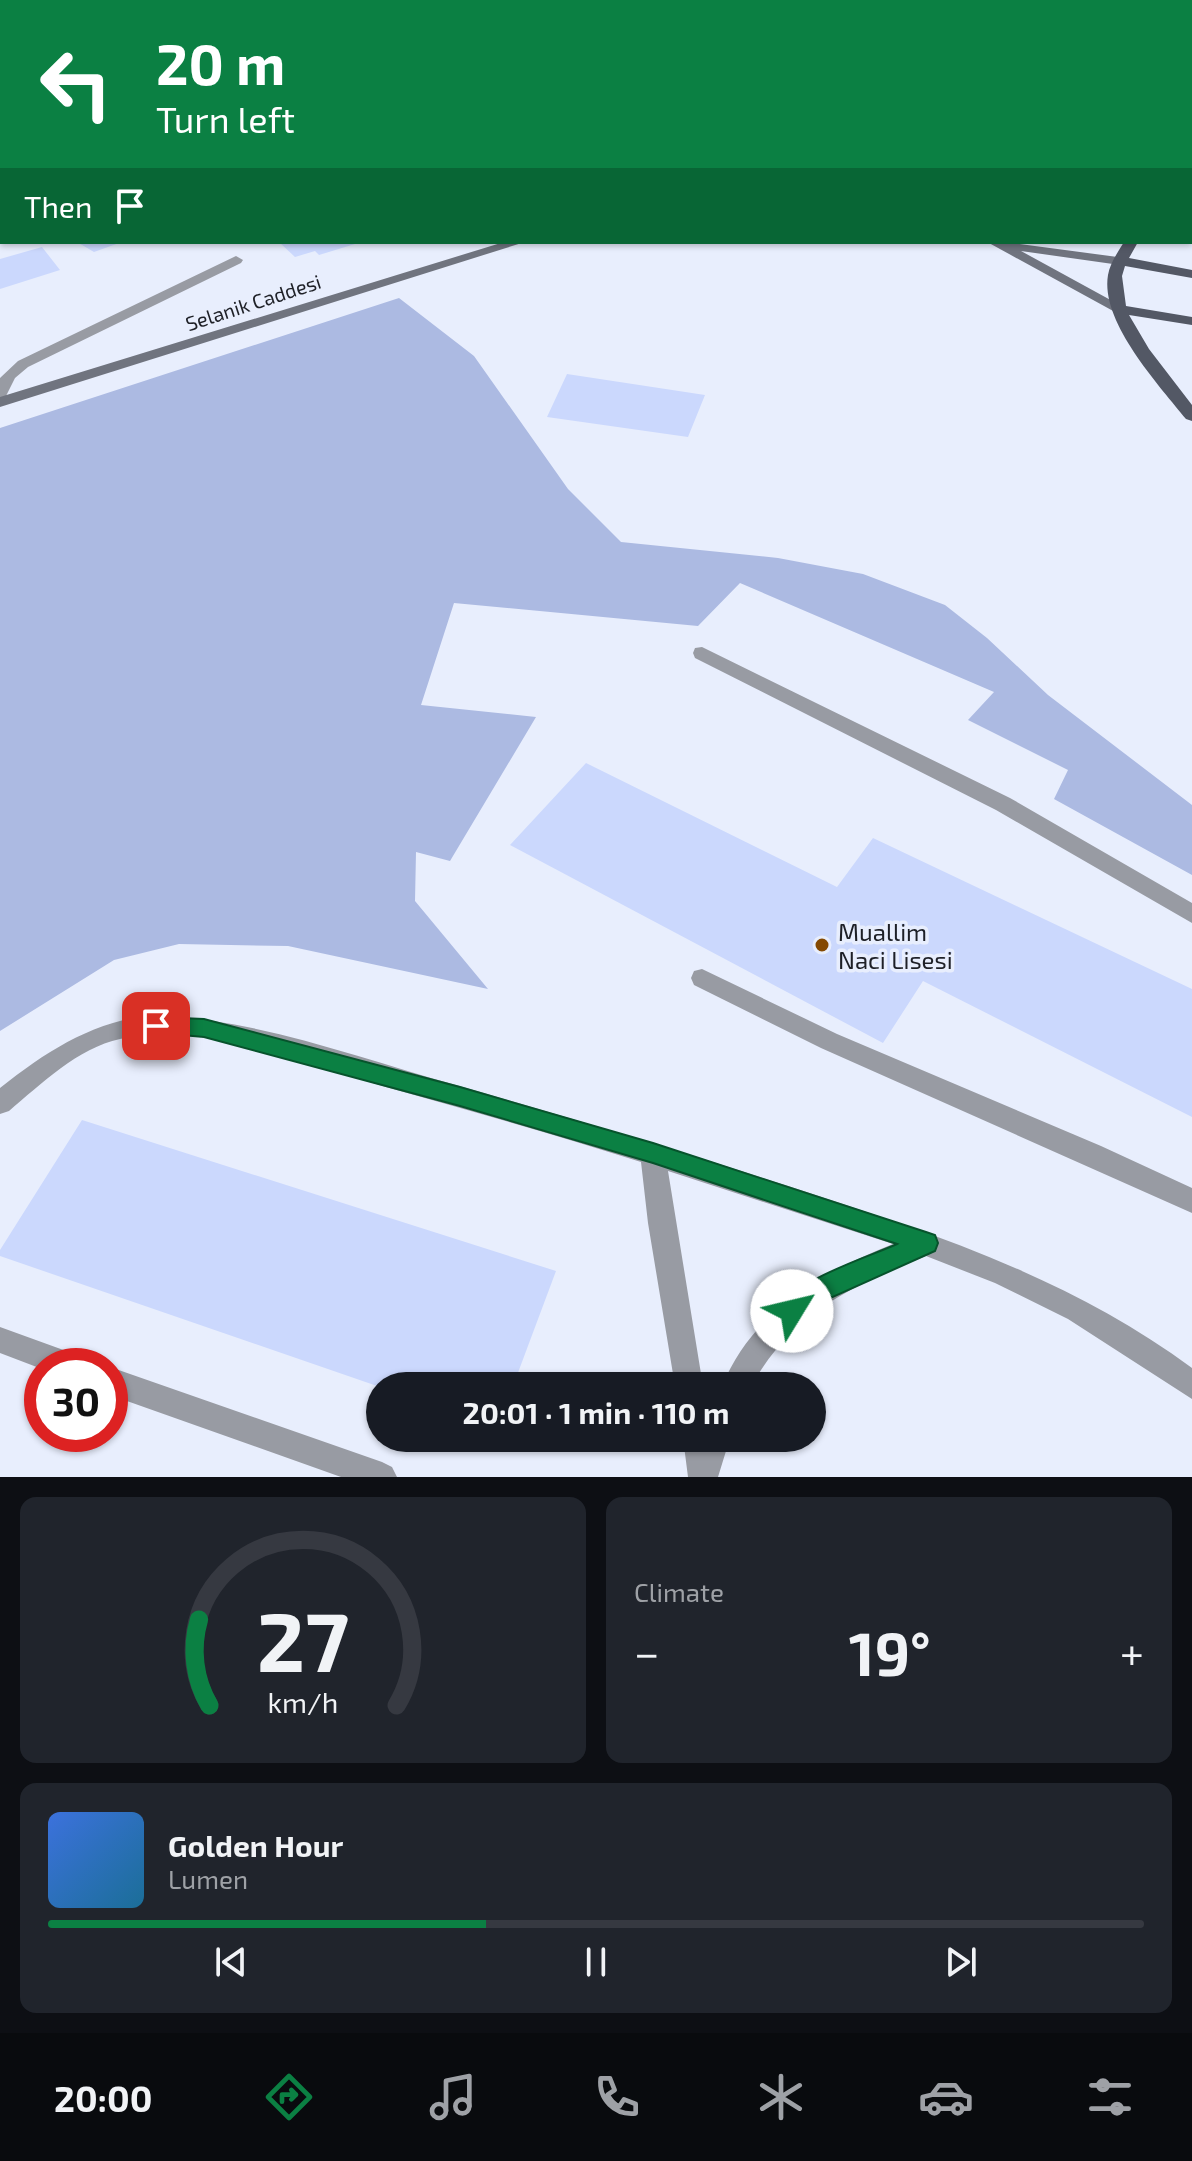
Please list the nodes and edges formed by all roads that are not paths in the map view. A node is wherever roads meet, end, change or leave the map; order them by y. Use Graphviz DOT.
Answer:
graph roads {
  1 [pos="511,244"];
  2 [pos="996,244"];
  3 [pos="1001,244"];
  4 [pos="1130,244"];
  5 [pos="236,260"];
  6 [pos="1120,261"];
  7 [pos="1192,274"];
  8 [pos="1120,309"];
  9 [pos="1192,321"];
  10 [pos="0,393"];
  11 [pos="0,402"];
  12 [pos="1192,416"];
  13 [pos="702,653"];
  14 [pos="1192,914"];
  15 [pos="702,978"];
  16 [pos="0,1103"];
  17 [pos="653,1153"];
  18 [pos="1192,1201"];
  19 [pos="926,1243"];
  20 [pos="0,1340"];
  21 [pos="24,1349"];
  22 [pos="687,1372"];
  23 [pos="743,1372"];
  24 [pos="1192,1385"];
  25 [pos="128,1387"];
  26 [pos="699,1452"];
  27 [pos="711,1452"];
  28 [pos="703,1476"];
  29 [pos="382,1477"];
  1 -- 11 [label="main road, Selanik Caddesi"];
  2 -- 8 [label="main road"];
  3 -- 6 [label="main road"];
  4 -- 6 [label="main road"];
  5 -- 10 [label="street"];
  6 -- 7 [label="main road"];
  6 -- 8 [label="main road"];
  8 -- 9 [label="main road"];
  8 -- 12 [label="main road"];
  13 -- 14 [label="street"];
  15 -- 18 [label="street"];
  16 -- 17 [label="street"];
  17 -- 19 [label="street"];
  17 -- 22 [label="street"];
  19 -- 23 [label="street"];
  19 -- 24 [label="street"];
  20 -- 21 [label="street"];
  25 -- 29 [label="street"];
  26 -- 28 [label="street"];
  27 -- 28 [label="street"];
}
